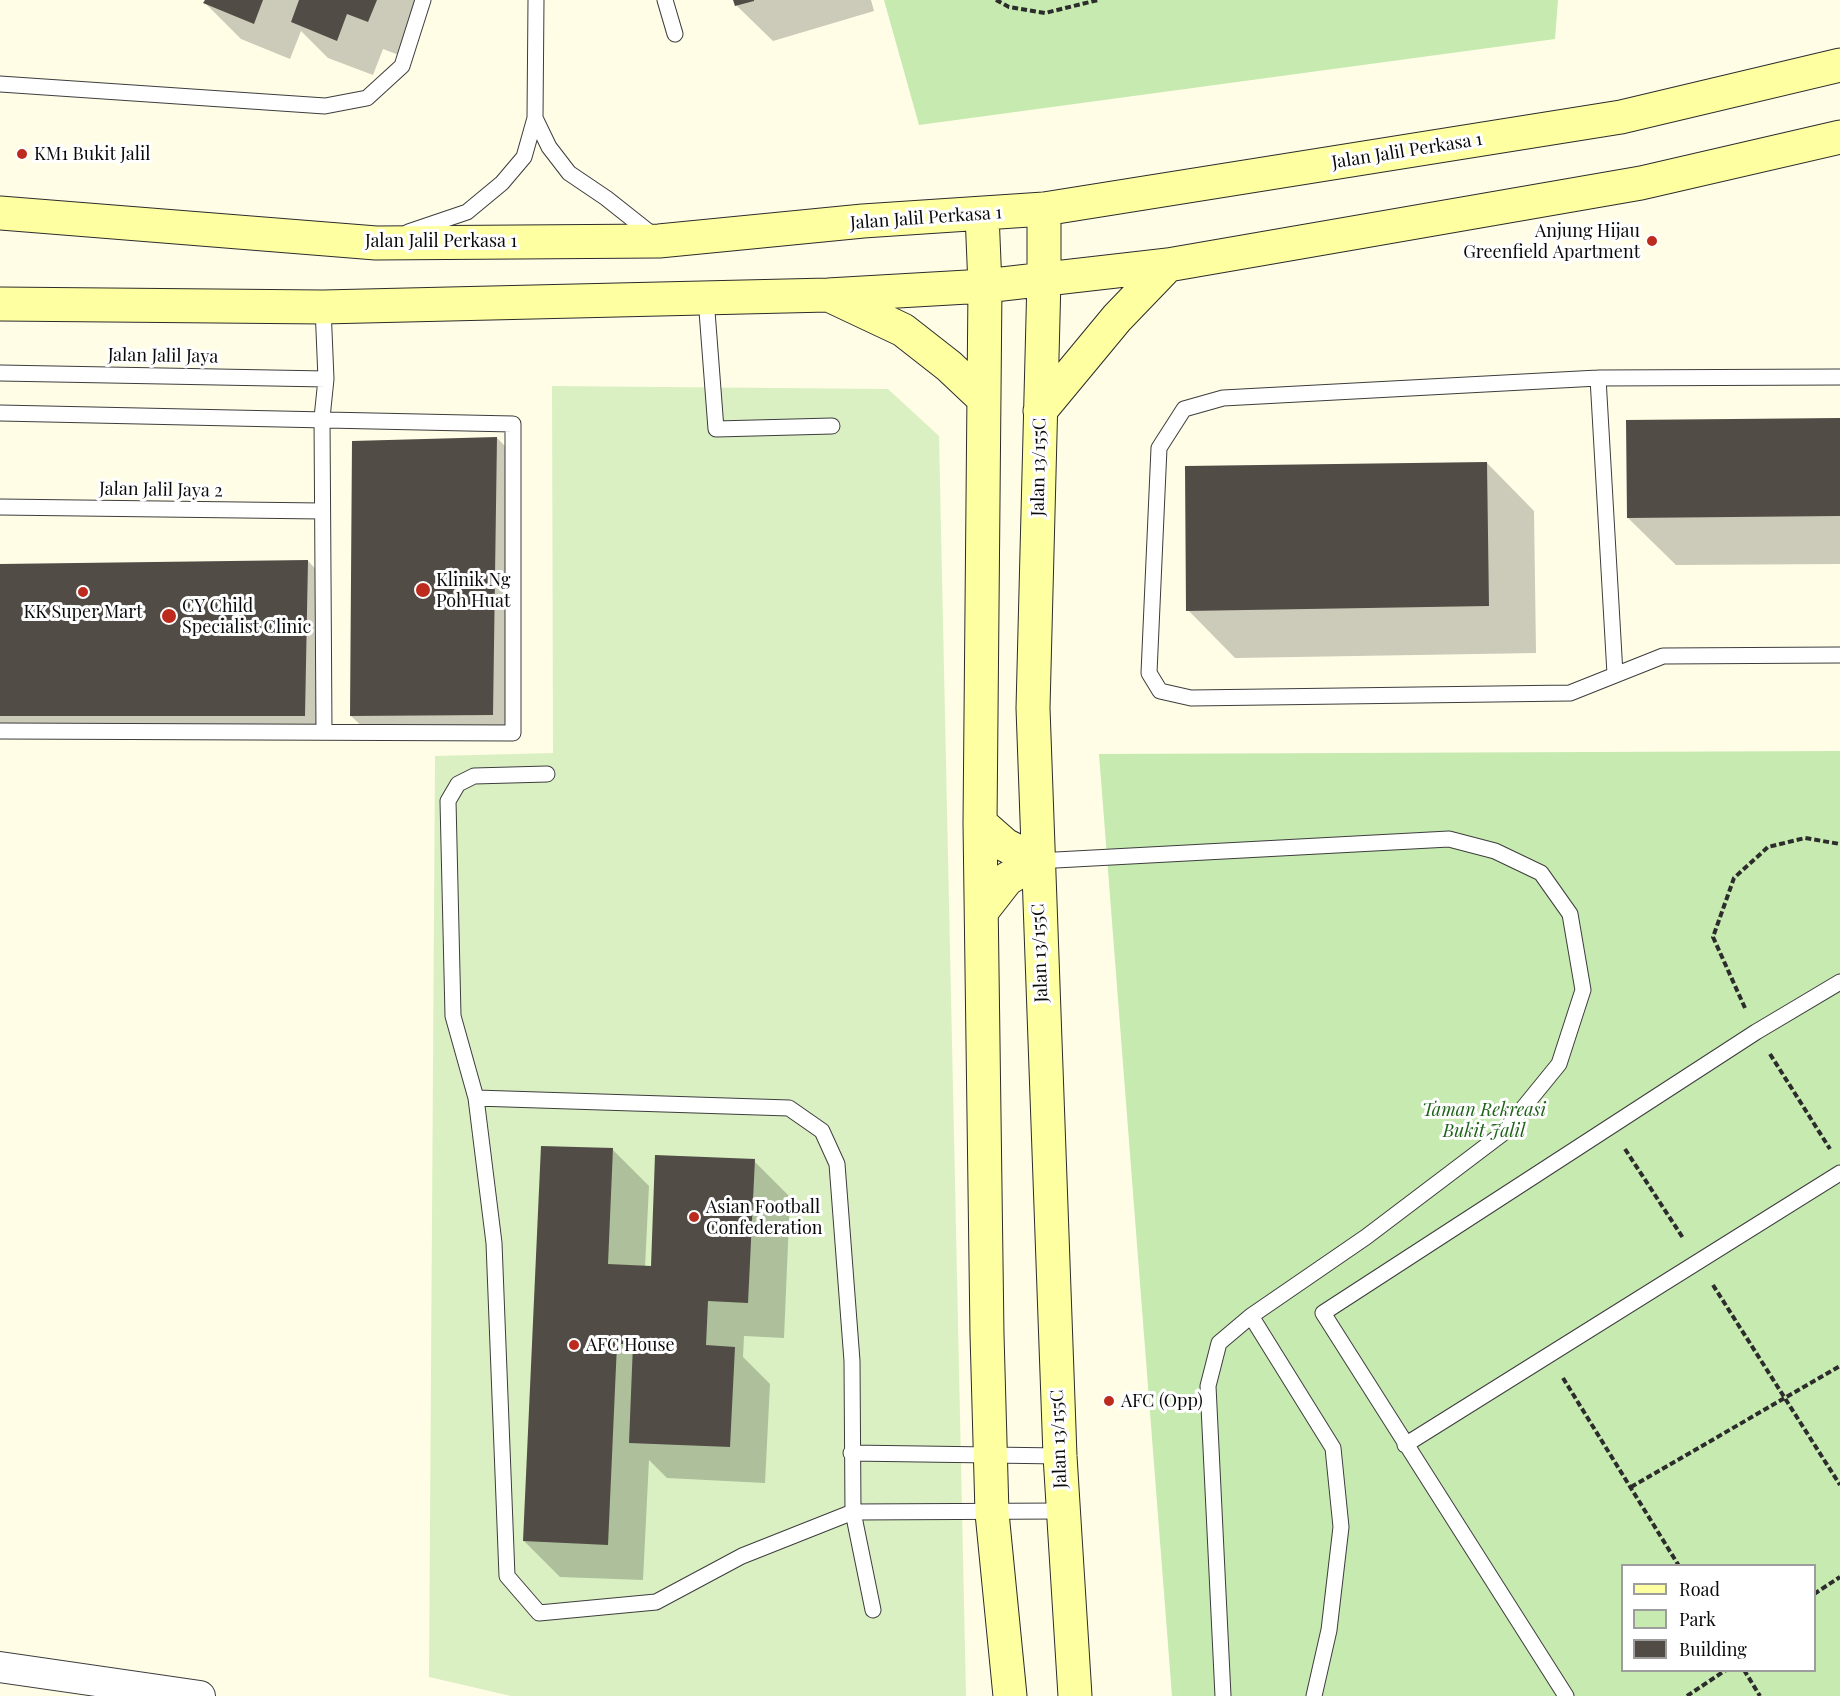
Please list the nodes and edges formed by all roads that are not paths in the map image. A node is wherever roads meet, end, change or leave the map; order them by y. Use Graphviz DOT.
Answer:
graph roads {
  1 [pos="423,0"];
  2 [pos="536,0"];
  3 [pos="665,0"];
  4 [pos="675,34"];
  5 [pos="1840,65"];
  6 [pos="0,84"];
  7 [pos="536,118"];
  8 [pos="1840,137"];
  9 [pos="1044,209"];
  10 [pos="0,213"];
  11 [pos="982,214"];
  12 [pos="660,241"];
  13 [pos="376,243"];
  14 [pos="1168,265"];
  15 [pos="1044,279"];
  16 [pos="985,286"];
  17 [pos="828,295"];
  18 [pos="706,298"];
  19 [pos="0,304"];
  20 [pos="323,308"];
  21 [pos="0,373"];
  22 [pos="1840,377"];
  23 [pos="1598,378"];
  24 [pos="326,379"];
  25 [pos="984,399"];
  26 [pos="1040,411"];
  27 [pos="0,413"];
  28 [pos="322,418"];
  29 [pos="832,426"];
  30 [pos="0,507"];
  31 [pos="321,511"];
  32 [pos="1840,655"];
  33 [pos="1615,674"];
  34 [pos="0,730"];
  35 [pos="324,730"];
  36 [pos="547,774"];
  37 [pos="980,823"];
  38 [pos="1036,861"];
  39 [pos="982,910"];
  40 [pos="1840,982"];
  41 [pos="476,1098"];
  42 [pos="1840,1173"];
  43 [pos="1251,1316"];
  44 [pos="1406,1445"];
  45 [pos="851,1453"];
  46 [pos="991,1455"];
  47 [pos="1060,1456"];
  48 [pos="1062,1511"];
  49 [pos="853,1512"];
  50 [pos="992,1513"];
  51 [pos="873,1610"];
  52 [pos="0,1667"];
  53 [pos="200,1696"];
  54 [pos="1010,1696"];
  55 [pos="1075,1696"];
  56 [pos="1223,1696"];
  57 [pos="1314,1696"];
  58 [pos="1566,1696"];
  1 -- 6 [label="lane"];
  2 -- 7 [label="lane"];
  3 -- 4 [label="lane"];
  5 -- 9 [label="main road, Jalan Jalil Perkasa 1"];
  7 -- 12 [label="lane"];
  7 -- 13 [label="lane"];
  8 -- 14 [label="main road"];
  9 -- 11 [label="main road, Jalan Jalil Perkasa 1"];
  9 -- 15 [label="main road, Jalan 13/155C"];
  10 -- 13 [label="main road, Jalan Jalil Perkasa 1"];
  11 -- 12 [label="main road, Jalan Jalil Perkasa 1"];
  11 -- 16 [label="main road"];
  12 -- 13 [label="main road, Jalan Jalil Perkasa 1"];
  14 -- 15 [label="main road"];
  14 -- 26 [label="main road"];
  15 -- 16 [label="main road"];
  15 -- 26 [label="main road, Jalan 13/155C"];
  16 -- 17 [label="main road"];
  16 -- 25 [label="main road"];
  17 -- 18 [label="main road"];
  17 -- 25 [label="main road"];
  18 -- 20 [label="main road"];
  18 -- 29 [label="lane"];
  19 -- 20 [label="main road"];
  20 -- 24 [label="lane"];
  21 -- 24 [label="lane, Jalan Jalil Jaya"];
  22 -- 23 [label="lane"];
  23 -- 33 [label="lane"];
  23 -- 33 [label="lane"];
  24 -- 28 [label="lane"];
  25 -- 37 [label="main road"];
  26 -- 38 [label="main road, Jalan 13/155C"];
  27 -- 28 [label="lane"];
  28 -- 31 [label="lane"];
  28 -- 35 [label="lane"];
  30 -- 31 [label="lane, Jalan Jalil Jaya 2"];
  31 -- 35 [label="lane"];
  32 -- 33 [label="lane"];
  34 -- 35 [label="lane"];
  36 -- 41 [label="lane"];
  37 -- 38 [label="main road"];
  37 -- 39 [label="main road"];
  38 -- 39 [label="main road"];
  38 -- 43 [label="lane"];
  38 -- 47 [label="main road, Jalan 13/155C"];
  39 -- 46 [label="main road"];
  40 -- 44 [label="lane"];
  41 -- 45 [label="lane"];
  41 -- 49 [label="lane"];
  42 -- 44 [label="lane"];
  43 -- 56 [label="lane"];
  43 -- 57 [label="lane"];
  44 -- 58 [label="lane"];
  45 -- 46 [label="lane"];
  45 -- 49 [label="lane"];
  46 -- 47 [label="lane"];
  46 -- 50 [label="main road"];
  47 -- 48 [label="main road, Jalan 13/155C"];
  48 -- 50 [label="lane"];
  48 -- 55 [label="main road, Jalan 13/155C"];
  49 -- 50 [label="lane"];
  49 -- 51 [label="lane"];
  50 -- 54 [label="main road"];
  52 -- 53 [label="street"];
}
